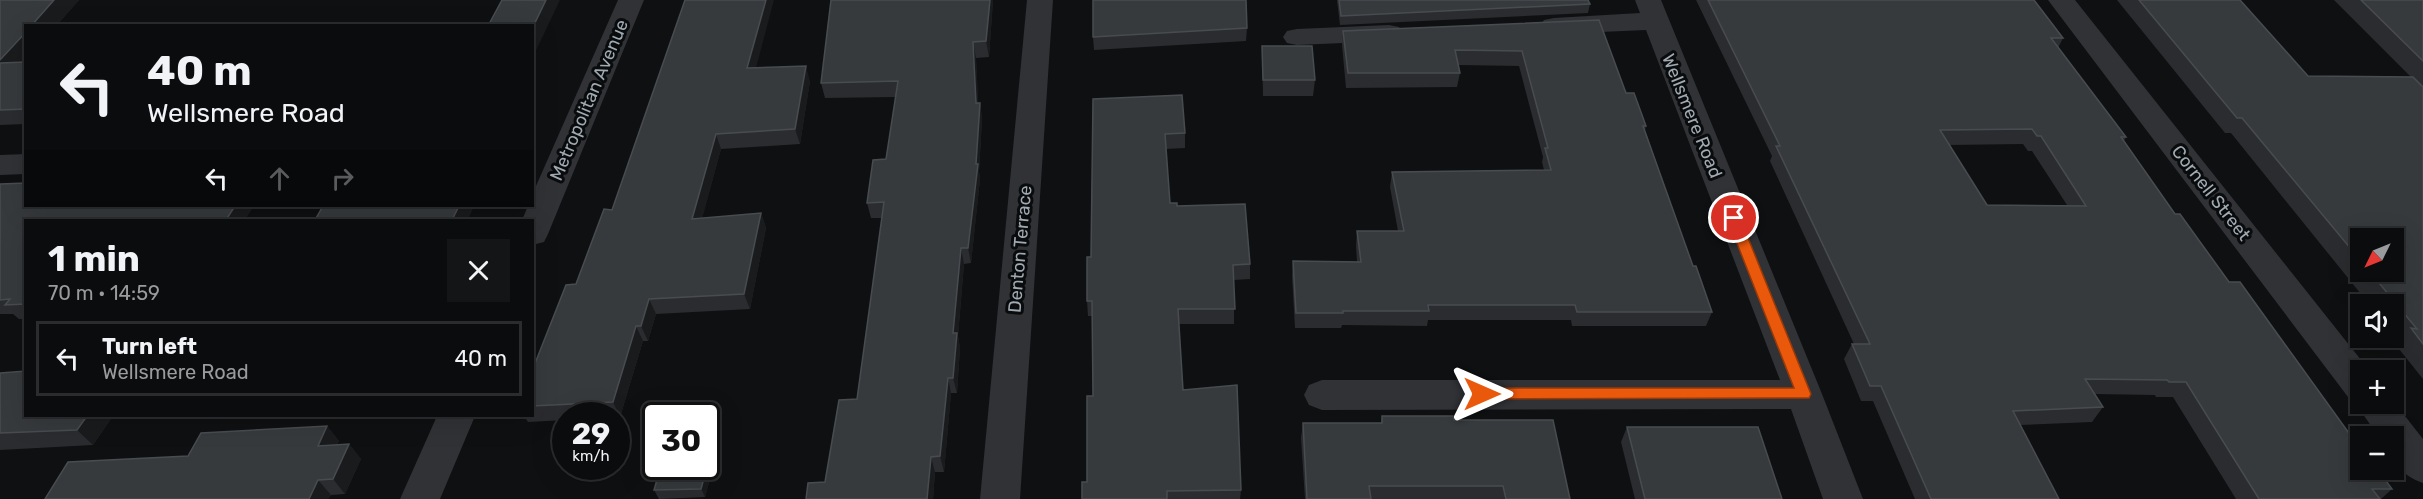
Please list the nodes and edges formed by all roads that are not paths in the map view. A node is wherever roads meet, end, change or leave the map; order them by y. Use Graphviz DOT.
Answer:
graph roads {
  1 [pos="632,0"];
  2 [pos="1040,0"];
  3 [pos="2061,0"];
  4 [pos="1651,11"];
  5 [pos="1524,27"];
  6 [pos="1416,32"];
  7 [pos="1297,37"];
  8 [pos="24,164"];
  9 [pos="0,165"];
  10 [pos="534,229"];
  11 [pos="2350,373"];
  12 [pos="1804,394"];
  13 [pos="1322,395"];
  14 [pos="2382,414"];
  15 [pos="456,417"];
  16 [pos="2423,467"];
  17 [pos="420,499"];
  18 [pos="1000,499"];
  19 [pos="1843,499"];
  1 -- 10 [label="street, Metropolitan Avenue"];
  2 -- 18 [label="street, Denton Terrace"];
  3 -- 11 [label="street, Cornell Street"];
  4 -- 5 [label="street"];
  4 -- 12 [label="street, Wellsmere Road"];
  6 -- 7 [label="street"];
  8 -- 9 [label="street"];
  12 -- 13 [label="street"];
  12 -- 19 [label="street, Wellsmere Road"];
  14 -- 16 [label="street"];
  15 -- 17 [label="street"];
}
